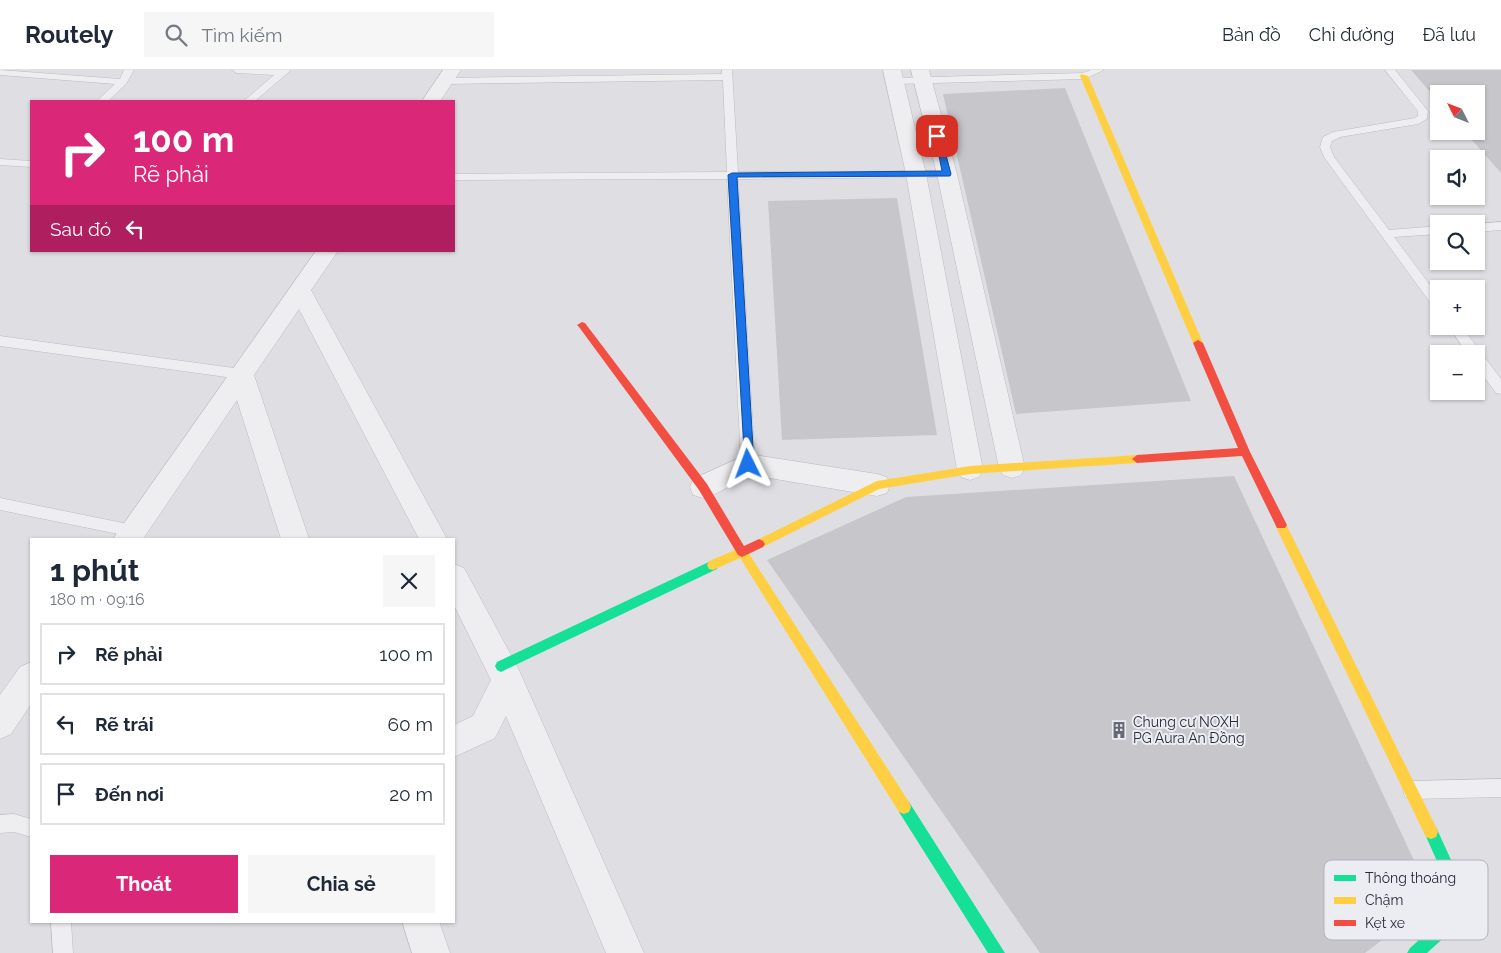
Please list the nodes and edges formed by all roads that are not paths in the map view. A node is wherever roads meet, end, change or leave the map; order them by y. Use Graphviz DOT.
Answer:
graph roads {
  1 [pos="129,70"];
  2 [pos="237,70"];
  3 [pos="1099,70"];
  4 [pos="1390,70"];
  5 [pos="0,72"];
  6 [pos="284,72"];
  7 [pos="727,74"];
  8 [pos="449,75"];
  9 [pos="922,75"];
  10 [pos="894,76"];
  11 [pos="1084,76"];
  12 [pos="123,82"];
  13 [pos="103,100"];
  14 [pos="250,100"];
  15 [pos="432,100"];
  16 [pos="0,162"];
  17 [pos="30,164"];
  18 [pos="916,174"];
  19 [pos="947,174"];
  20 [pos="732,175"];
  21 [pos="455,177"];
  22 [pos="1501,226"];
  23 [pos="1485,227"];
  24 [pos="1430,231"];
  25 [pos="1385,234"];
  26 [pos="326,252"];
  27 [pos="300,290"];
  28 [pos="1430,294"];
  29 [pos="582,325"];
  30 [pos="1461,335"];
  31 [pos="0,341"];
  32 [pos="1468,345"];
  33 [pos="1485,367"];
  34 [pos="241,374"];
  35 [pos="1501,388"];
  36 [pos="1245,452"];
  37 [pos="748,464"];
  38 [pos="1012,468"];
  39 [pos="970,470"];
  40 [pos="877,485"];
  41 [pos="702,488"];
  42 [pos="0,504"];
  43 [pos="130,535"];
  44 [pos="295,538"];
  45 [pos="432,538"];
  46 [pos="742,552"];
  47 [pos="455,581"];
  48 [pos="466,623"];
  49 [pos="504,673"];
  50 [pos="30,678"];
  51 [pos="0,722"];
  52 [pos="455,741"];
  53 [pos="1501,788"];
  54 [pos="1412,790"];
  55 [pos="0,824"];
  56 [pos="30,828"];
  57 [pos="1444,860"];
  58 [pos="62,923"];
  59 [pos="421,923"];
  60 [pos="1430,940"];
  61 [pos="63,953"];
  62 [pos="431,953"];
  63 [pos="624,953"];
  64 [pos="997,953"];
  65 [pos="1415,953"];
  1 -- 12 [label="lane"];
  2 -- 6 [label="lane"];
  3 -- 11 [label="lane"];
  4 -- 25 [label="lane"];
  5 -- 12 [label="lane"];
  6 -- 14 [label="lane"];
  7 -- 8 [label="lane"];
  7 -- 20 [label="lane"];
  8 -- 15 [label="street"];
  9 -- 10 [label="lane"];
  9 -- 11 [label="lane"];
  9 -- 19 [label="street"];
  10 -- 18 [label="street"];
  11 -- 36 [label="street"];
  12 -- 13 [label="lane"];
  16 -- 17 [label="lane"];
  18 -- 19 [label="lane"];
  18 -- 20 [label="lane"];
  18 -- 39 [label="street"];
  19 -- 38 [label="street"];
  20 -- 21 [label="lane"];
  20 -- 37 [label="lane"];
  22 -- 23 [label="lane"];
  24 -- 25 [label="lane"];
  25 -- 28 [label="lane"];
  26 -- 27 [label="street"];
  27 -- 34 [label="street"];
  27 -- 45 [label="street"];
  29 -- 41 [label="street"];
  30 -- 32 [label="lane"];
  31 -- 34 [label="lane"];
  33 -- 35 [label="lane"];
  34 -- 43 [label="street"];
  34 -- 44 [label="street"];
  36 -- 38 [label="street"];
  36 -- 54 [label="street"];
  37 -- 40 [label="street"];
  37 -- 41 [label="street"];
  38 -- 39 [label="street"];
  39 -- 40 [label="street"];
  40 -- 46 [label="street"];
  41 -- 46 [label="street"];
  42 -- 43 [label="lane"];
  46 -- 49 [label="street"];
  46 -- 64 [label="street"];
  47 -- 48 [label="street"];
  48 -- 49 [label="street"];
  49 -- 52 [label="street"];
  49 -- 63 [label="street"];
  50 -- 51 [label="street"];
  53 -- 54 [label="lane"];
  54 -- 57 [label="street"];
  55 -- 56 [label="lane"];
  58 -- 61 [label="lane"];
  59 -- 62 [label="street"];
  60 -- 65 [label="street"];
}
